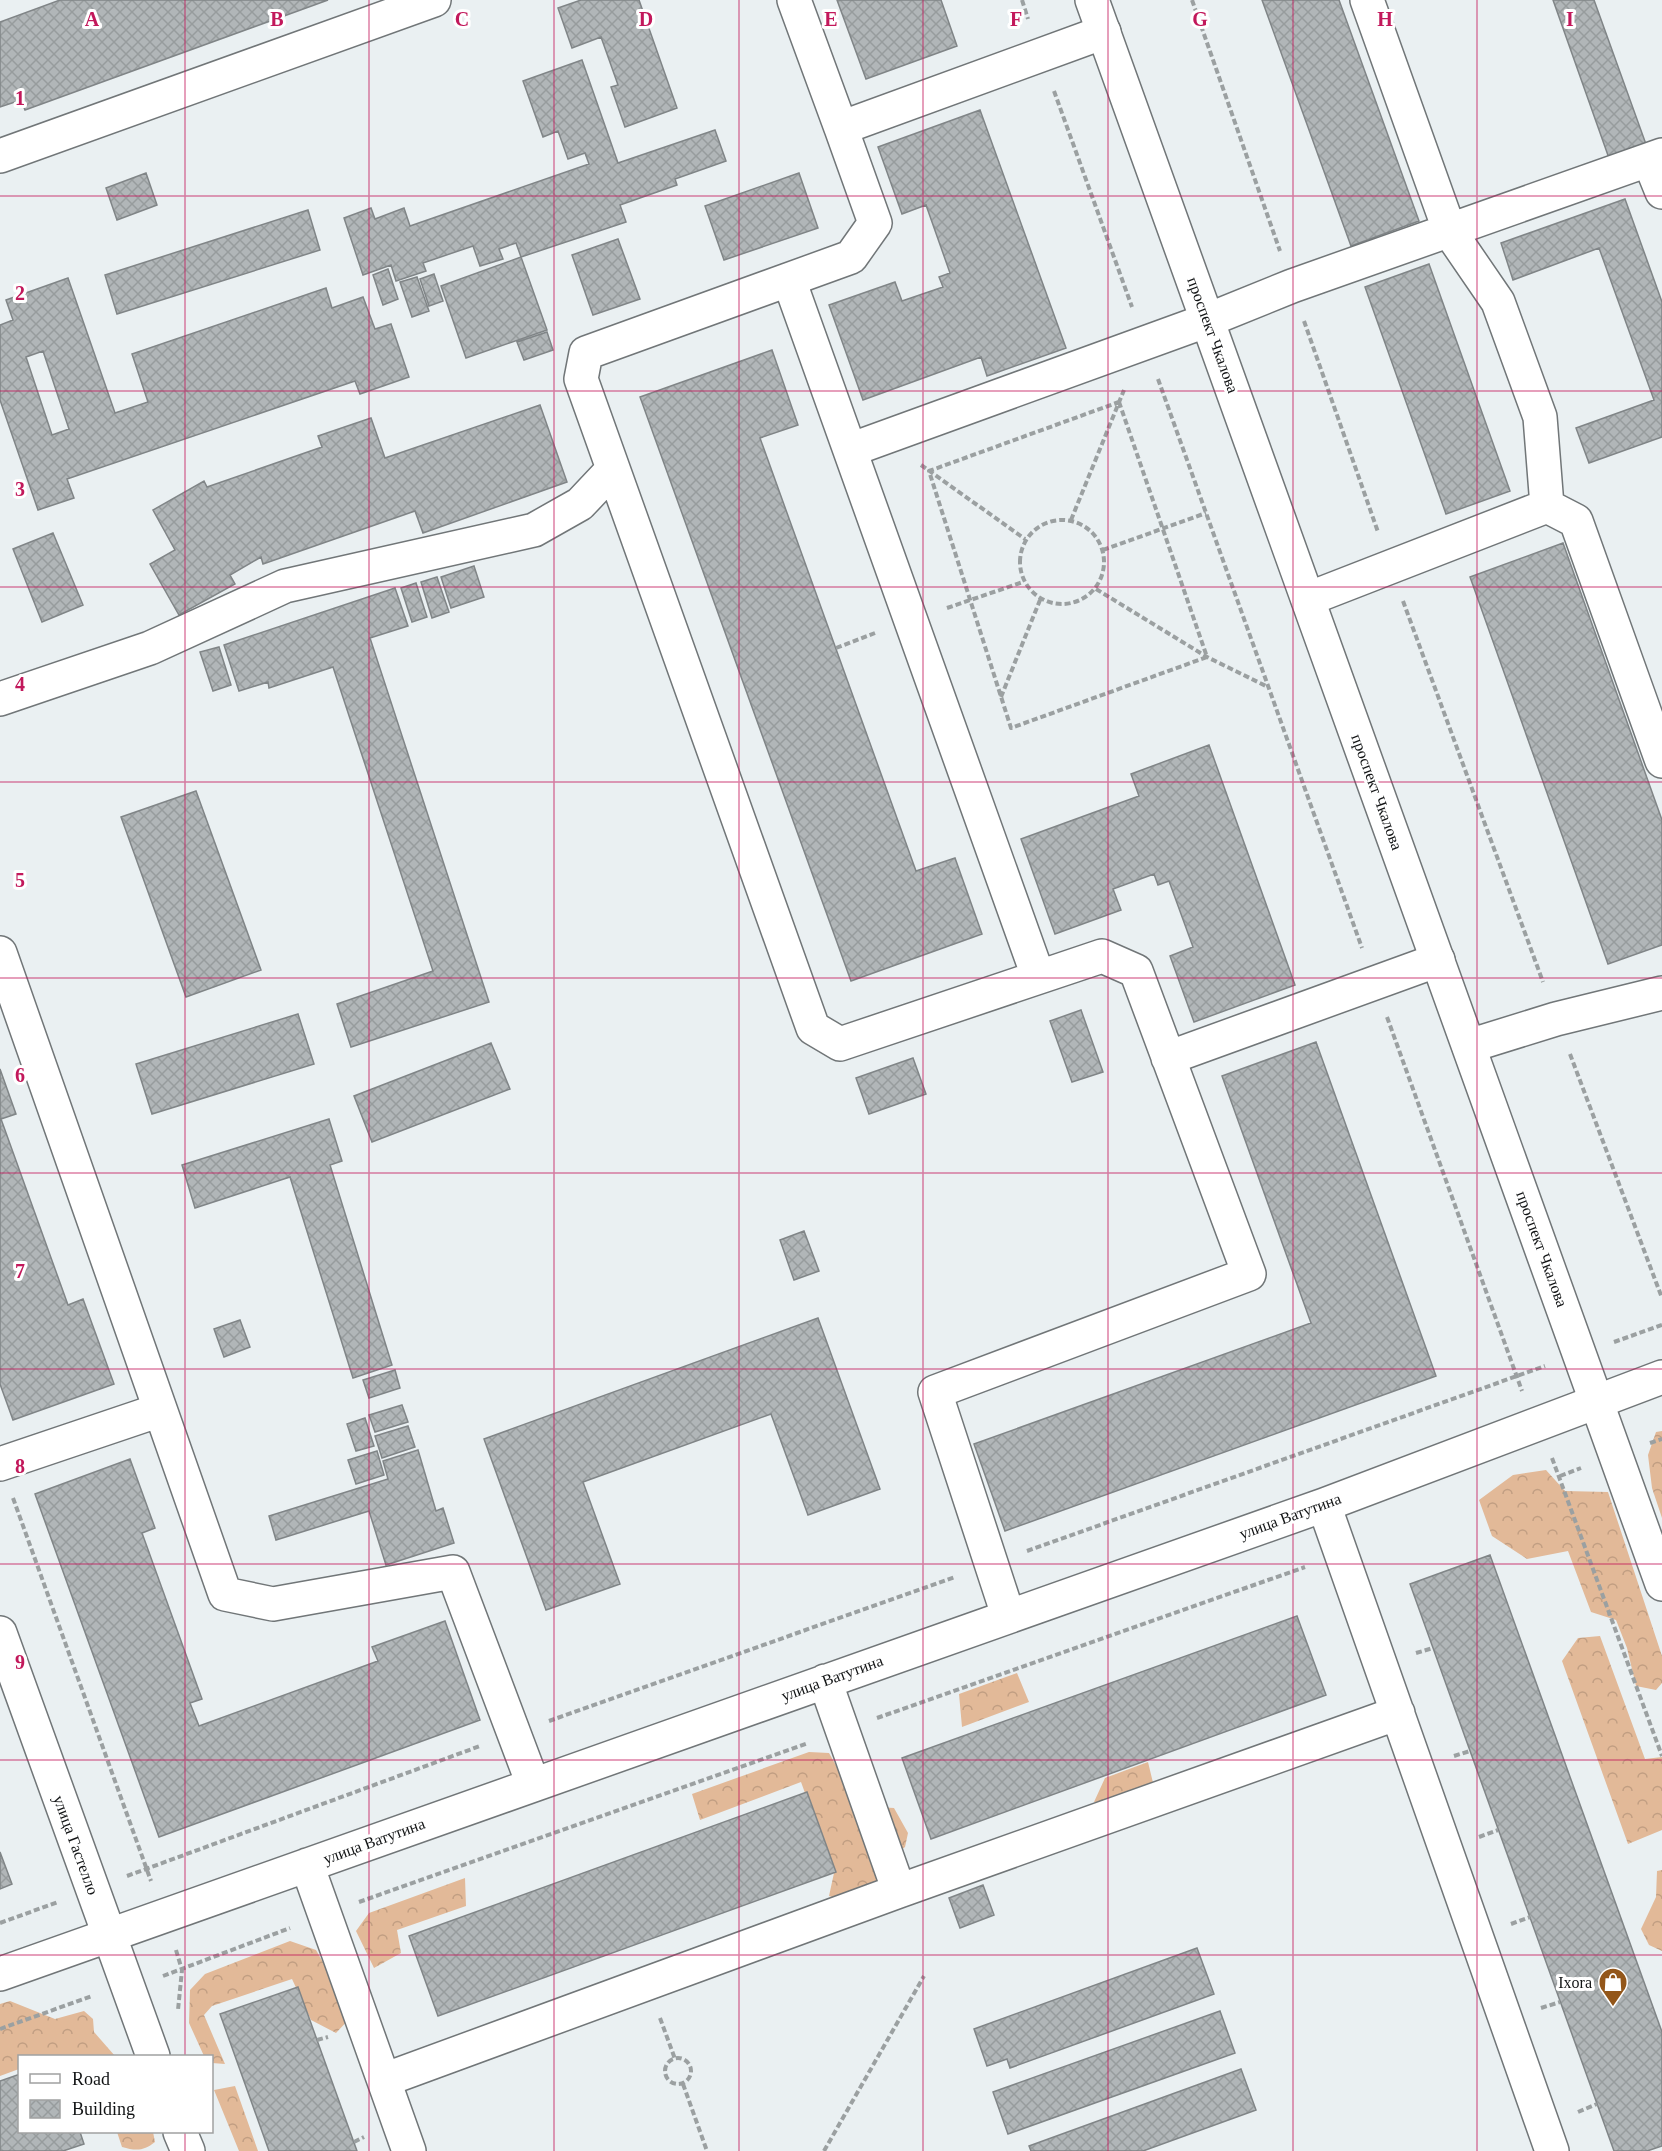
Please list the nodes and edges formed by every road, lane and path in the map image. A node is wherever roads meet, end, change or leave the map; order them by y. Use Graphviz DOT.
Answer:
graph roads {
  1 [pos="434,0"];
  2 [pos="794,0"];
  3 [pos="1022,0"];
  4 [pos="1092,0"];
  5 [pos="1192,0"];
  6 [pos="1367,0"];
  7 [pos="1104,32"];
  8 [pos="1041,54"];
  9 [pos="841,128"];
  10 [pos="0,156"];
  11 [pos="1656,157"];
  12 [pos="1662,192"];
  13 [pos="1450,232"];
  14 [pos="789,280"];
  15 [pos="1292,286"];
  16 [pos="1208,320"];
  17 [pos="1144,342"];
  18 [pos="1119,402"];
  19 [pos="882,438"];
  20 [pos="850,450"];
  21 [pos="613,469"];
  22 [pos="929,471"];
  23 [pos="1547,506"];
  24 [pos="1206,513"];
  25 [pos="1071,520"];
  26 [pos="1162,528"];
  27 [pos="1026,539"];
  28 [pos="1103,550"];
  29 [pos="1391,568"];
  30 [pos="1096,589"];
  31 [pos="1308,598"];
  32 [pos="1041,600"];
  33 [pos="1207,657"];
  34 [pos="1268,687"];
  35 [pos="1001,698"];
  36 [pos="0,699"];
  37 [pos="1662,761"];
  38 [pos="1438,960"];
  39 [pos="2,967"];
  40 [pos="1038,976"];
  41 [pos="1374,983"];
  42 [pos="1662,993"];
  43 [pos="1556,1019"];
  44 [pos="1469,1046"];
  45 [pos="1168,1058"];
  46 [pos="1662,1298"];
  47 [pos="1662,1325"];
  48 [pos="1579,1354"];
  49 [pos="1515,1377"];
  50 [pos="1662,1377"];
  51 [pos="1596,1402"];
  52 [pos="160,1410"];
  53 [pos="1536,1423"];
  54 [pos="0,1464"];
  55 [pos="1324,1505"];
  56 [pos="1341,1554"];
  57 [pos="990,1564"];
  58 [pos="1662,1584"];
  59 [pos="1008,1615"];
  60 [pos="0,1633"];
  61 [pos="825,1681"];
  62 [pos="1398,1713"];
  63 [pos="842,1731"];
  64 [pos="516,1733"];
  65 [pos="1662,1756"];
  66 [pos="533,1784"];
  67 [pos="307,1865"];
  68 [pos="899,1891"];
  69 [pos="325,1914"];
  70 [pos="164,1916"];
  71 [pos="109,1935"];
  72 [pos="182,1970"];
  73 [pos="0,1974"];
  74 [pos="924,1976"];
  75 [pos="129,1989"];
  76 [pos="177,2019"];
  77 [pos="0,2030"];
  78 [pos="153,2055"];
  79 [pos="384,2080"];
  80 [pos="683,2084"];
  81 [pos="180,2133"];
  82 [pos="188,2151"];
  83 [pos="409,2151"];
  84 [pos="707,2151"];
  85 [pos="824,2151"];
  86 [pos="1552,2151"];
  1 -- 10 [label="street"];
  2 -- 9 [label="street"];
  3 -- 8 [label="path"];
  4 -- 7 [label="street, проспект Чкалова"];
  5 -- 15 [label="path"];
  6 -- 13 [label="street"];
  7 -- 8 [label="street"];
  7 -- 16 [label="street, проспект Чкалова"];
  8 -- 9 [label="street"];
  8 -- 17 [label="path"];
  9 -- 14 [label="street"];
  11 -- 12 [label="street"];
  11 -- 13 [label="street"];
  13 -- 15 [label="street"];
  13 -- 23 [label="street"];
  14 -- 20 [label="street"];
  14 -- 21 [label="street"];
  15 -- 16 [label="street"];
  15 -- 29 [label="path"];
  16 -- 17 [label="street"];
  16 -- 31 [label="street, проспект Чкалова"];
  17 -- 18 [label="path"];
  17 -- 19 [label="street"];
  17 -- 24 [label="path"];
  18 -- 22 [label="path"];
  18 -- 25 [label="path"];
  18 -- 26 [label="path"];
  19 -- 20 [label="street"];
  19 -- 22 [label="path"];
  20 -- 40 [label="street"];
  21 -- 36 [label="street"];
  21 -- 40 [label="street"];
  22 -- 27 [label="path"];
  22 -- 35 [label="path"];
  23 -- 29 [label="street"];
  23 -- 37 [label="street"];
  24 -- 26 [label="path"];
  24 -- 34 [label="path"];
  25 -- 27 [label="path"];
  25 -- 28 [label="path"];
  26 -- 28 [label="path"];
  26 -- 33 [label="path"];
  27 -- 32 [label="path"];
  28 -- 30 [label="path"];
  29 -- 31 [label="street"];
  29 -- 43 [label="path"];
  30 -- 32 [label="path"];
  30 -- 33 [label="path"];
  31 -- 38 [label="street, проспект Чкалова"];
  32 -- 35 [label="path"];
  33 -- 34 [label="path"];
  33 -- 35 [label="path"];
  34 -- 41 [label="path"];
  38 -- 41 [label="street"];
  38 -- 44 [label="street, проспект Чкалова"];
  39 -- 52 [label="street"];
  40 -- 45 [label="street"];
  41 -- 45 [label="street"];
  41 -- 49 [label="path"];
  42 -- 43 [label="street"];
  43 -- 44 [label="street"];
  43 -- 46 [label="path"];
  44 -- 48 [label="street, проспект Чкалова"];
  45 -- 57 [label="street"];
  47 -- 48 [label="path"];
  48 -- 49 [label="path"];
  48 -- 51 [label="street, проспект Чкалова"];
  49 -- 53 [label="path"];
  49 -- 57 [label="path"];
  50 -- 51 [label="street, улица Ватутина"];
  51 -- 53 [label="street, улица Ватутина"];
  51 -- 58 [label="street, проспект Чкалова"];
  52 -- 54 [label="street"];
  52 -- 64 [label="street"];
  53 -- 55 [label="street, улица Ватутина"];
  53 -- 65 [label="path"];
  54 -- 64 [label="path"];
  55 -- 56 [label="street"];
  55 -- 59 [label="street, улица Ватутина"];
  56 -- 62 [label="street"];
  56 -- 63 [label="path"];
  57 -- 59 [label="street"];
  57 -- 64 [label="path"];
  59 -- 61 [label="street, улица Ватутина"];
  60 -- 71 [label="street, улица Гастелло"];
  61 -- 63 [label="street"];
  61 -- 66 [label="street, улица Ватутина"];
  62 -- 68 [label="street"];
  62 -- 86 [label="street"];
  63 -- 68 [label="street"];
  63 -- 69 [label="path"];
  64 -- 66 [label="street"];
  66 -- 67 [label="street, улица Ватутина"];
  67 -- 69 [label="street"];
  67 -- 70 [label="street, улица Ватутина"];
  68 -- 79 [label="street"];
  69 -- 72 [label="path"];
  69 -- 79 [label="street"];
  70 -- 71 [label="street, улица Ватутина"];
  70 -- 72 [label="path"];
  71 -- 73 [label="street, улица Ватутина"];
  71 -- 75 [label="street, улица Гастелло"];
  72 -- 75 [label="path"];
  72 -- 76 [label="path"];
  74 -- 85 [label="path"];
  75 -- 77 [label="path"];
  75 -- 78 [label="street, улица Гастелло"];
  79 -- 83 [label="street"];
  80 -- 80 [label="path"];
  80 -- 84 [label="path"];
  81 -- 82 [label="street"];
}
